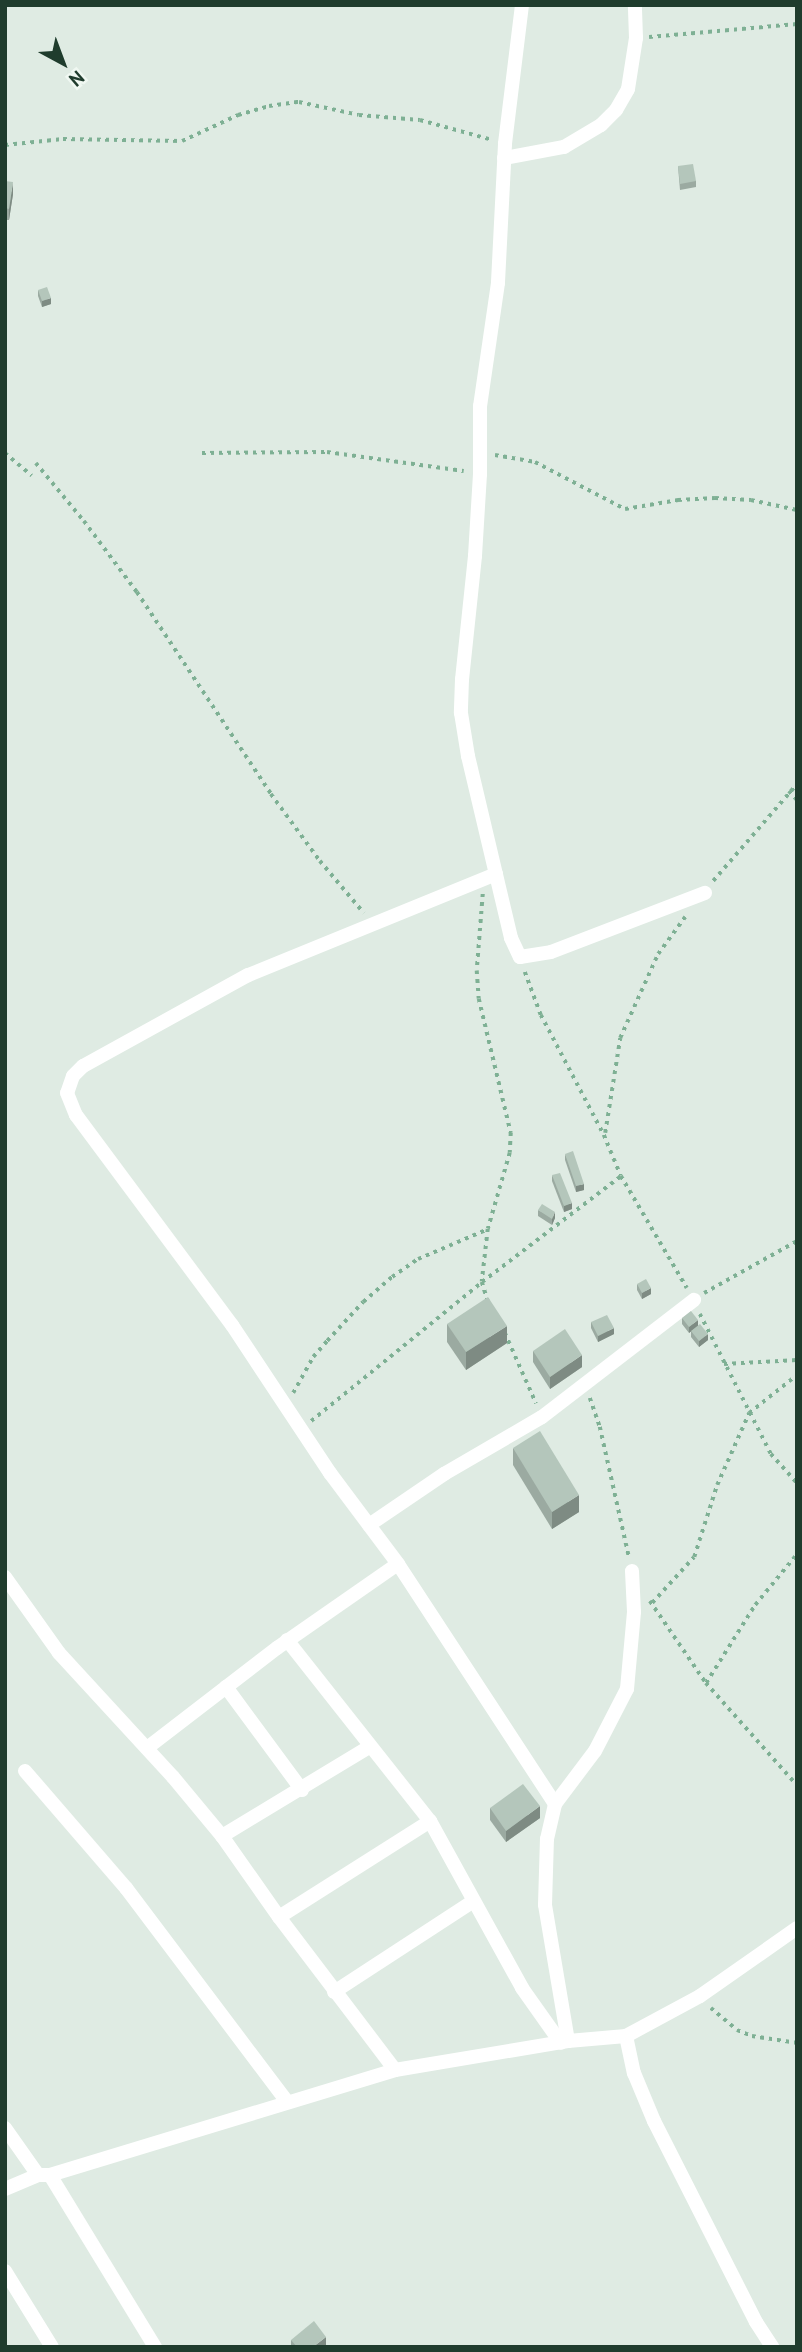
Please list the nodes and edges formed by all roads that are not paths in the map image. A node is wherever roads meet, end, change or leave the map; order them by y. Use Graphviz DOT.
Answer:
graph roads {
  1 [pos="522,5"];
  2 [pos="635,5"];
  3 [pos="504,151"];
  4 [pos="490,876"];
  5 [pos="705,893"];
  6 [pos="694,1300"];
  7 [pos="369,1525"];
  8 [pos="398,1564"];
  9 [pos="632,1571"];
  10 [pos="5,1577"];
  11 [pos="288,1640"];
  12 [pos="226,1687"];
  13 [pos="369,1746"];
  14 [pos="147,1748"];
  15 [pos="25,1771"];
  16 [pos="302,1790"];
  17 [pos="555,1804"];
  18 [pos="430,1821"];
  19 [pos="222,1836"];
  20 [pos="472,1902"];
  21 [pos="279,1917"];
  22 [pos="797,1928"];
  23 [pos="334,1992"];
  24 [pos="626,2036"];
  25 [pos="564,2042"];
  26 [pos="395,2070"];
  27 [pos="287,2102"];
  28 [pos="5,2128"];
  29 [pos="44,2175"];
  30 [pos="5,2189"];
  31 [pos="5,2271"];
  32 [pos="52,2347"];
  33 [pos="155,2347"];
  34 [pos="772,2347"];
  1 -- 3 [label="street"];
  2 -- 3 [label="street"];
  3 -- 4 [label="street"];
  4 -- 5 [label="street"];
  4 -- 7 [label="street"];
  6 -- 7 [label="street"];
  7 -- 8 [label="street"];
  8 -- 11 [label="street"];
  8 -- 17 [label="street"];
  9 -- 17 [label="street"];
  10 -- 14 [label="street"];
  11 -- 12 [label="street"];
  11 -- 13 [label="street"];
  12 -- 14 [label="street"];
  12 -- 16 [label="street"];
  13 -- 16 [label="street"];
  13 -- 18 [label="street"];
  14 -- 19 [label="street"];
  15 -- 27 [label="street"];
  16 -- 19 [label="street"];
  17 -- 25 [label="street"];
  18 -- 20 [label="street"];
  18 -- 21 [label="street"];
  19 -- 21 [label="street"];
  20 -- 23 [label="street"];
  20 -- 25 [label="street"];
  21 -- 23 [label="street"];
  22 -- 24 [label="street"];
  23 -- 26 [label="street"];
  24 -- 25 [label="street"];
  24 -- 34 [label="street"];
  25 -- 26 [label="street"];
  26 -- 27 [label="street"];
  27 -- 29 [label="street"];
  28 -- 29 [label="street"];
  29 -- 30 [label="street"];
  29 -- 33 [label="street"];
  31 -- 32 [label="street"];
}
